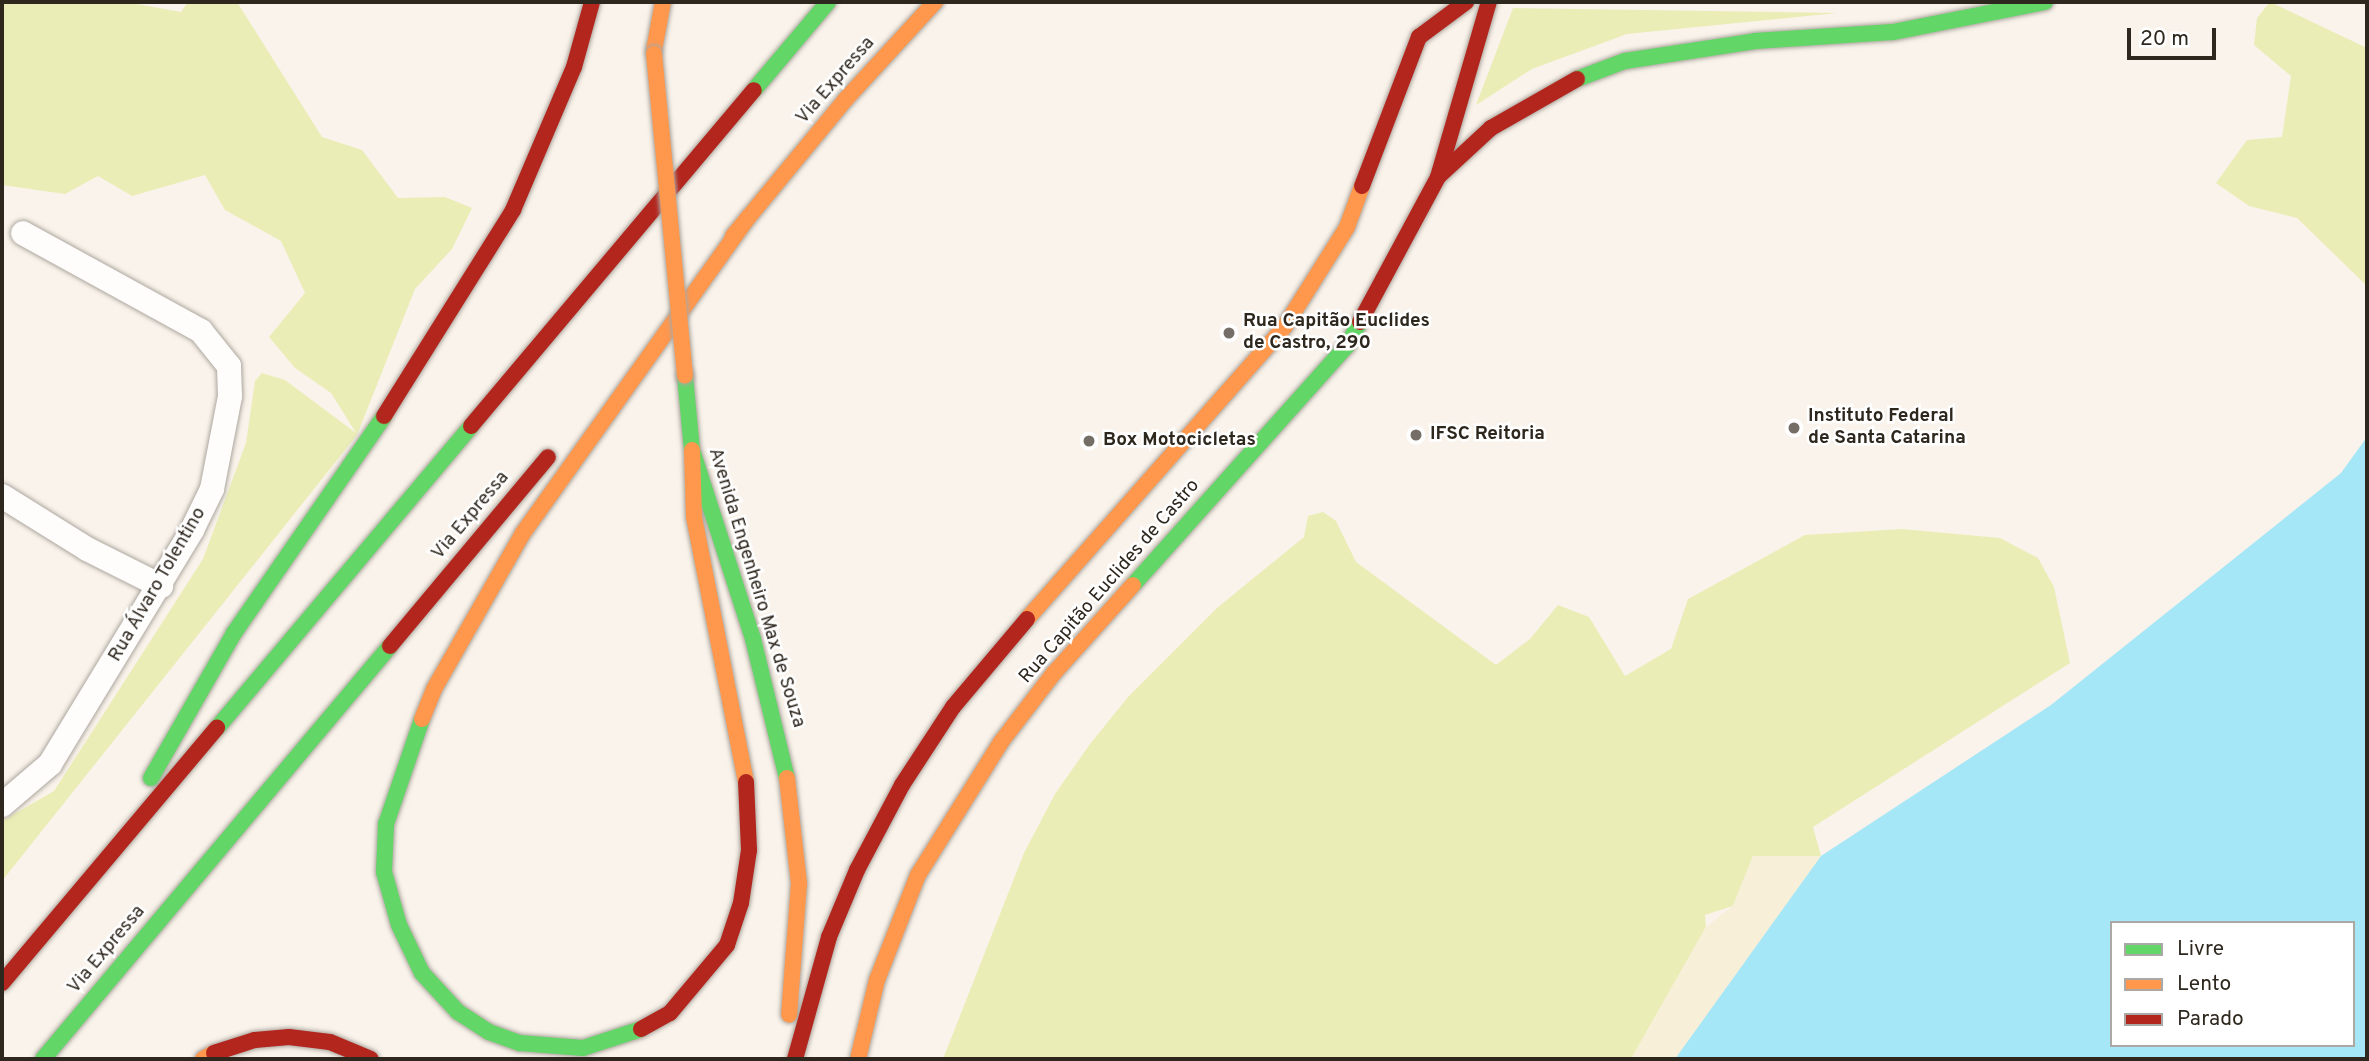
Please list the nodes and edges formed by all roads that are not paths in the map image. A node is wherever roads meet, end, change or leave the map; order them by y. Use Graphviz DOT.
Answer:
graph roads {
  1 [pos="592,2"];
  2 [pos="649,2"];
  3 [pos="663,2"];
  4 [pos="828,2"];
  5 [pos="935,2"];
  6 [pos="1466,2"];
  7 [pos="1489,2"];
  8 [pos="2045,2"];
  9 [pos="654,52"];
  10 [pos="1438,177"];
  11 [pos="748,218"];
  12 [pos="23,233"];
  13 [pos="596,400"];
  14 [pos="560,443"];
  15 [pos="692,450"];
  16 [pos="2,496"];
  17 [pos="161,586"];
  18 [pos="2,806"];
  19 [pos="102,863"];
  20 [pos="2,983"];
  21 [pos="209,1057"];
  22 [pos="43,1059"];
  23 [pos="371,1059"];
  24 [pos="784,1059"];
  25 [pos="795,1059"];
  26 [pos="858,1059"];
  1 -- 19 [label="main road"];
  2 -- 9 [label="main road, Avenida Engenheiro Max de Souza"];
  3 -- 9 [label="main road"];
  4 -- 19 [label="main road"];
  5 -- 11 [label="main road, Via Expressa"];
  6 -- 25 [label="main road, Rua Capitão Euclides de Castro"];
  7 -- 10 [label="main road"];
  8 -- 10 [label="main road, Rua Capitão Euclides de Castro"];
  9 -- 15 [label="main road, Avenida Engenheiro Max de Souza, bridge"];
  10 -- 26 [label="main road, Rua Capitão Euclides de Castro"];
  11 -- 13 [label="main road, Via Expressa"];
  11 -- 15 [label="main road"];
  12 -- 17 [label="street, Rua Álvaro Tolentino"];
  14 -- 22 [label="main road, Via Expressa"];
  15 -- 24 [label="main road, Avenida Engenheiro Max de Souza"];
  16 -- 17 [label="street"];
  17 -- 18 [label="street, Rua Álvaro Tolentino"];
  19 -- 20 [label="main road"];
  21 -- 23 [label="main road"];
}
